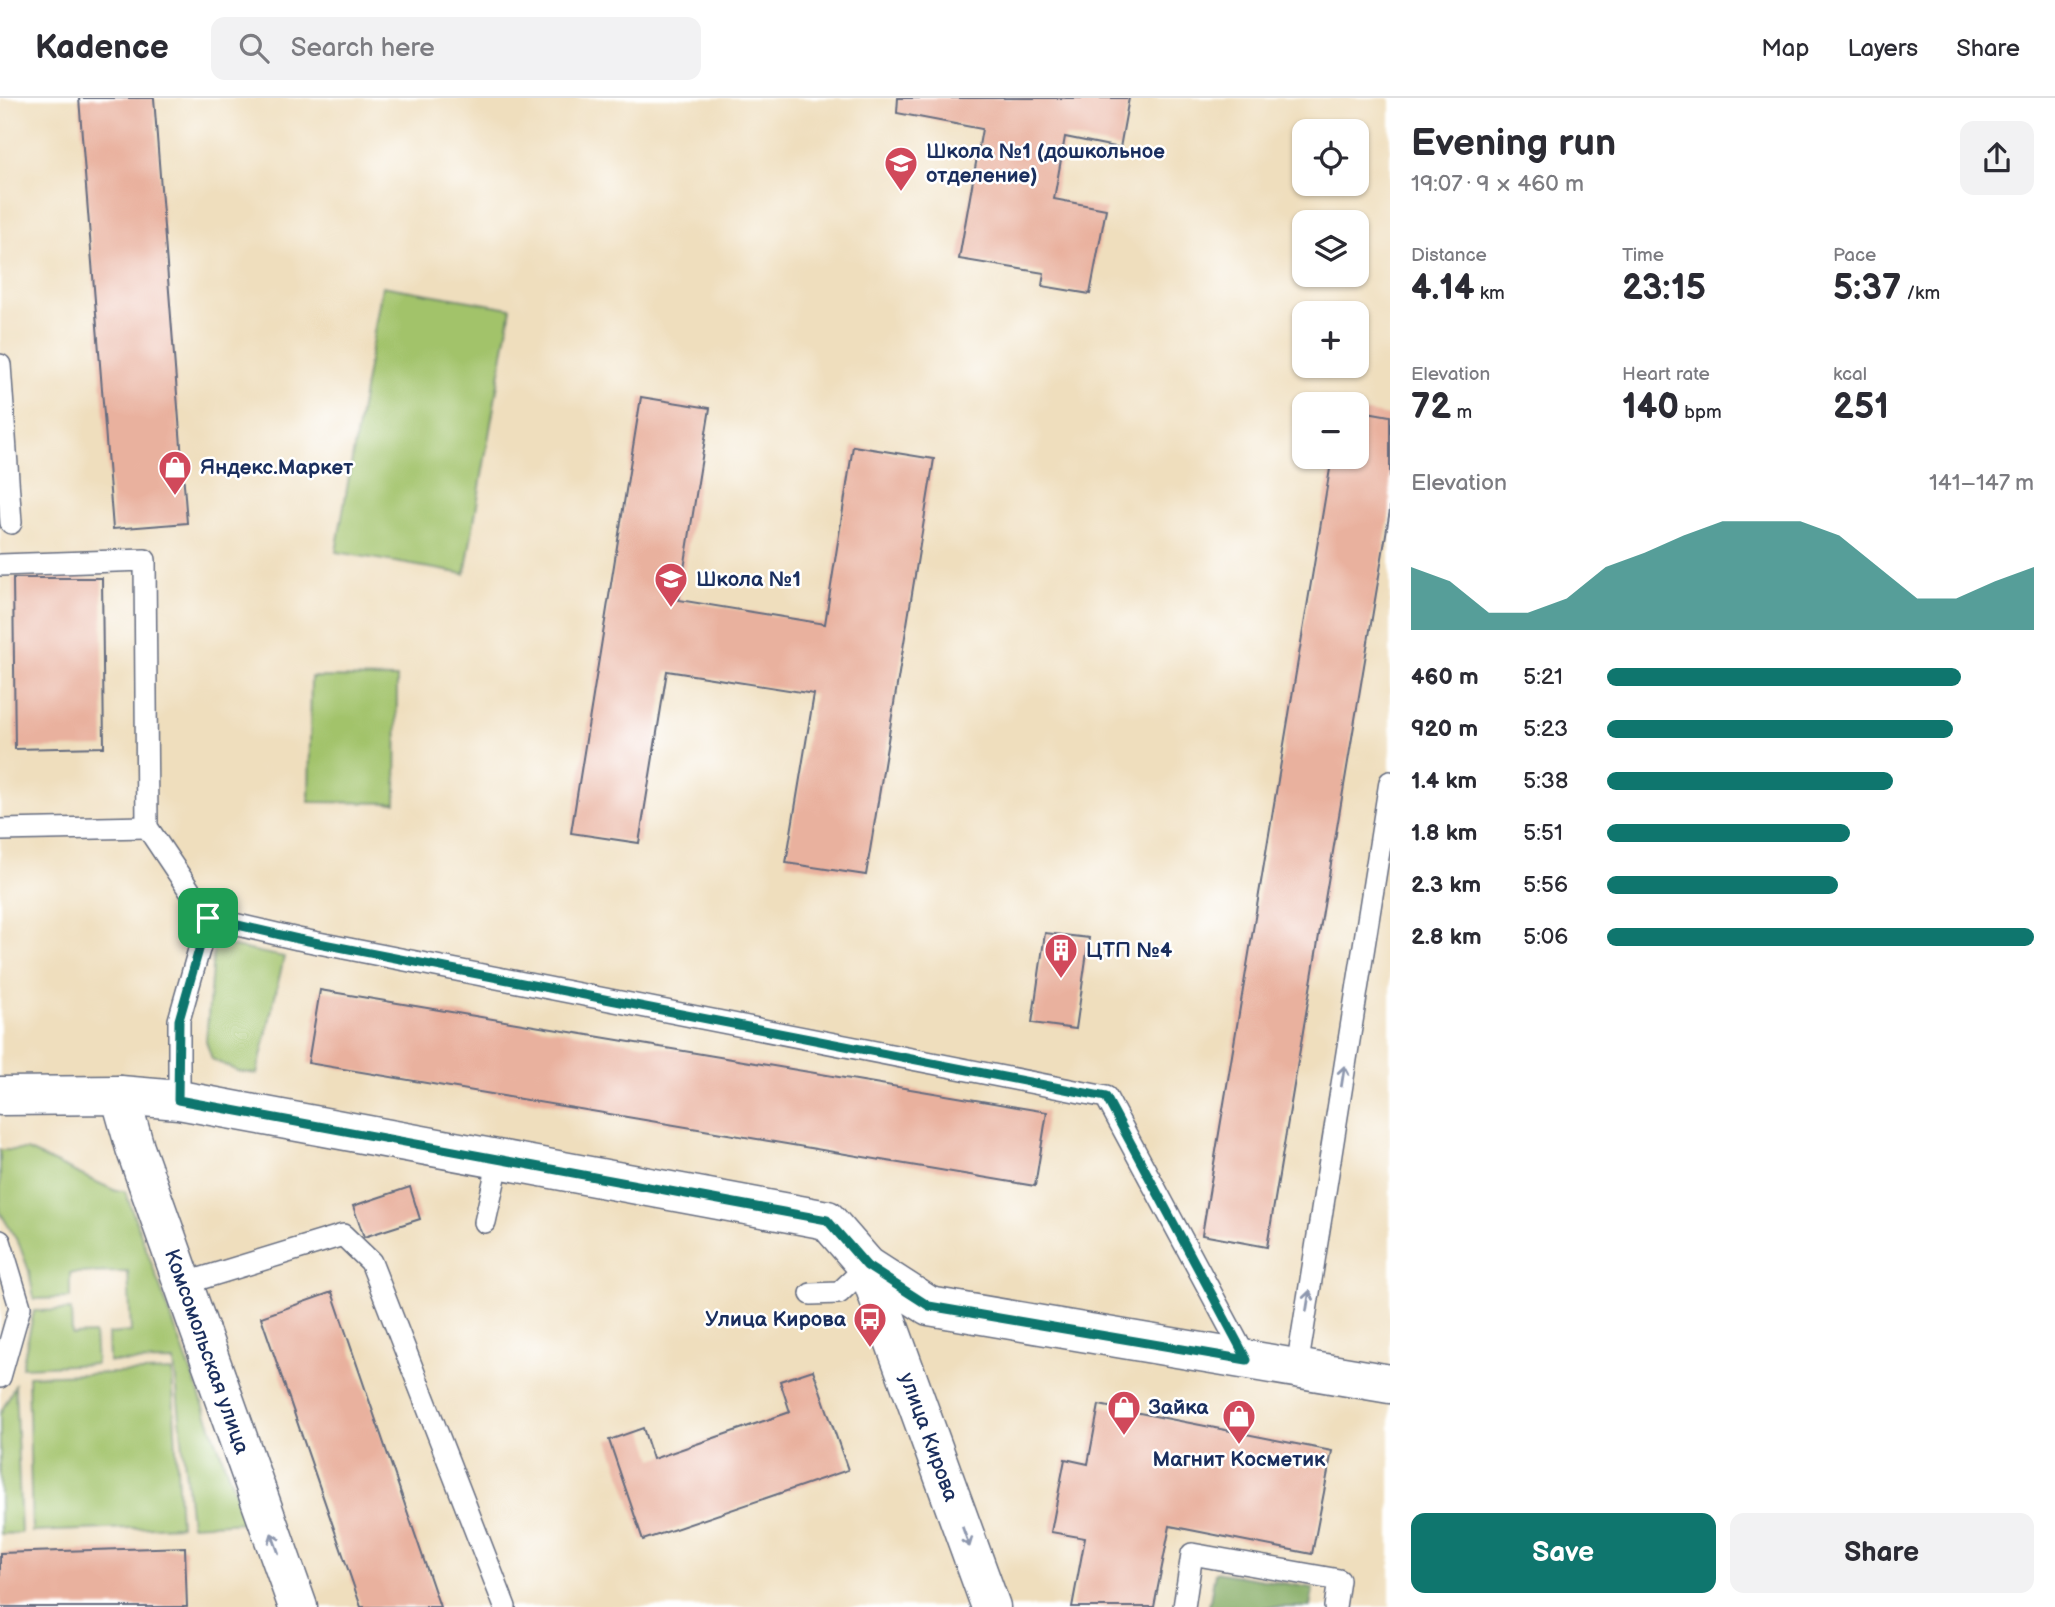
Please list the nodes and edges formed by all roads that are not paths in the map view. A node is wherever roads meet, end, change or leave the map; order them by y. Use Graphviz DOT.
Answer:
graph roads {
  1 [pos="0,365"];
  2 [pos="11,523"];
  3 [pos="0,565"];
  4 [pos="1390,782"];
  5 [pos="147,827"];
  6 [pos="0,830"];
  7 [pos="208,918"];
  8 [pos="120,1095"];
  9 [pos="0,1096"];
  10 [pos="178,1100"];
  11 [pos="499,1159"];
  12 [pos="485,1222"];
  13 [pos="0,1241"];
  14 [pos="867,1266"];
  15 [pos="183,1284"];
  16 [pos="811,1294"];
  17 [pos="1247,1360"];
  18 [pos="1297,1368"];
  19 [pos="0,1377"];
  20 [pos="1390,1384"];
  21 [pos="290,1604"];
  22 [pos="505,1607"];
  23 [pos="991,1607"];
  24 [pos="1184,1607"];
  25 [pos="1335,1607"];
  1 -- 2 [label="lane"];
  3 -- 5 [label="lane"];
  18 -- 4 [label="lane, one-way"];
  5 -- 6 [label="lane"];
  5 -- 7 [label="lane"];
  7 -- 10 [label="lane"];
  7 -- 17 [label="lane"];
  8 -- 9 [label="street"];
  8 -- 10 [label="street"];
  8 -- 15 [label="street, Комсомольская улица"];
  10 -- 11 [label="street"];
  11 -- 12 [label="lane"];
  11 -- 14 [label="street"];
  13 -- 19 [label="lane"];
  14 -- 16 [label="lane"];
  14 -- 17 [label="street"];
  14 -- 23 [label="street, улица Кирова, one-way"];
  21 -- 15 [label="street, Комсомольская улица, one-way"];
  15 -- 22 [label="lane"];
  17 -- 18 [label="street"];
  18 -- 20 [label="street"];
  24 -- 25 [label="lane"];
}
